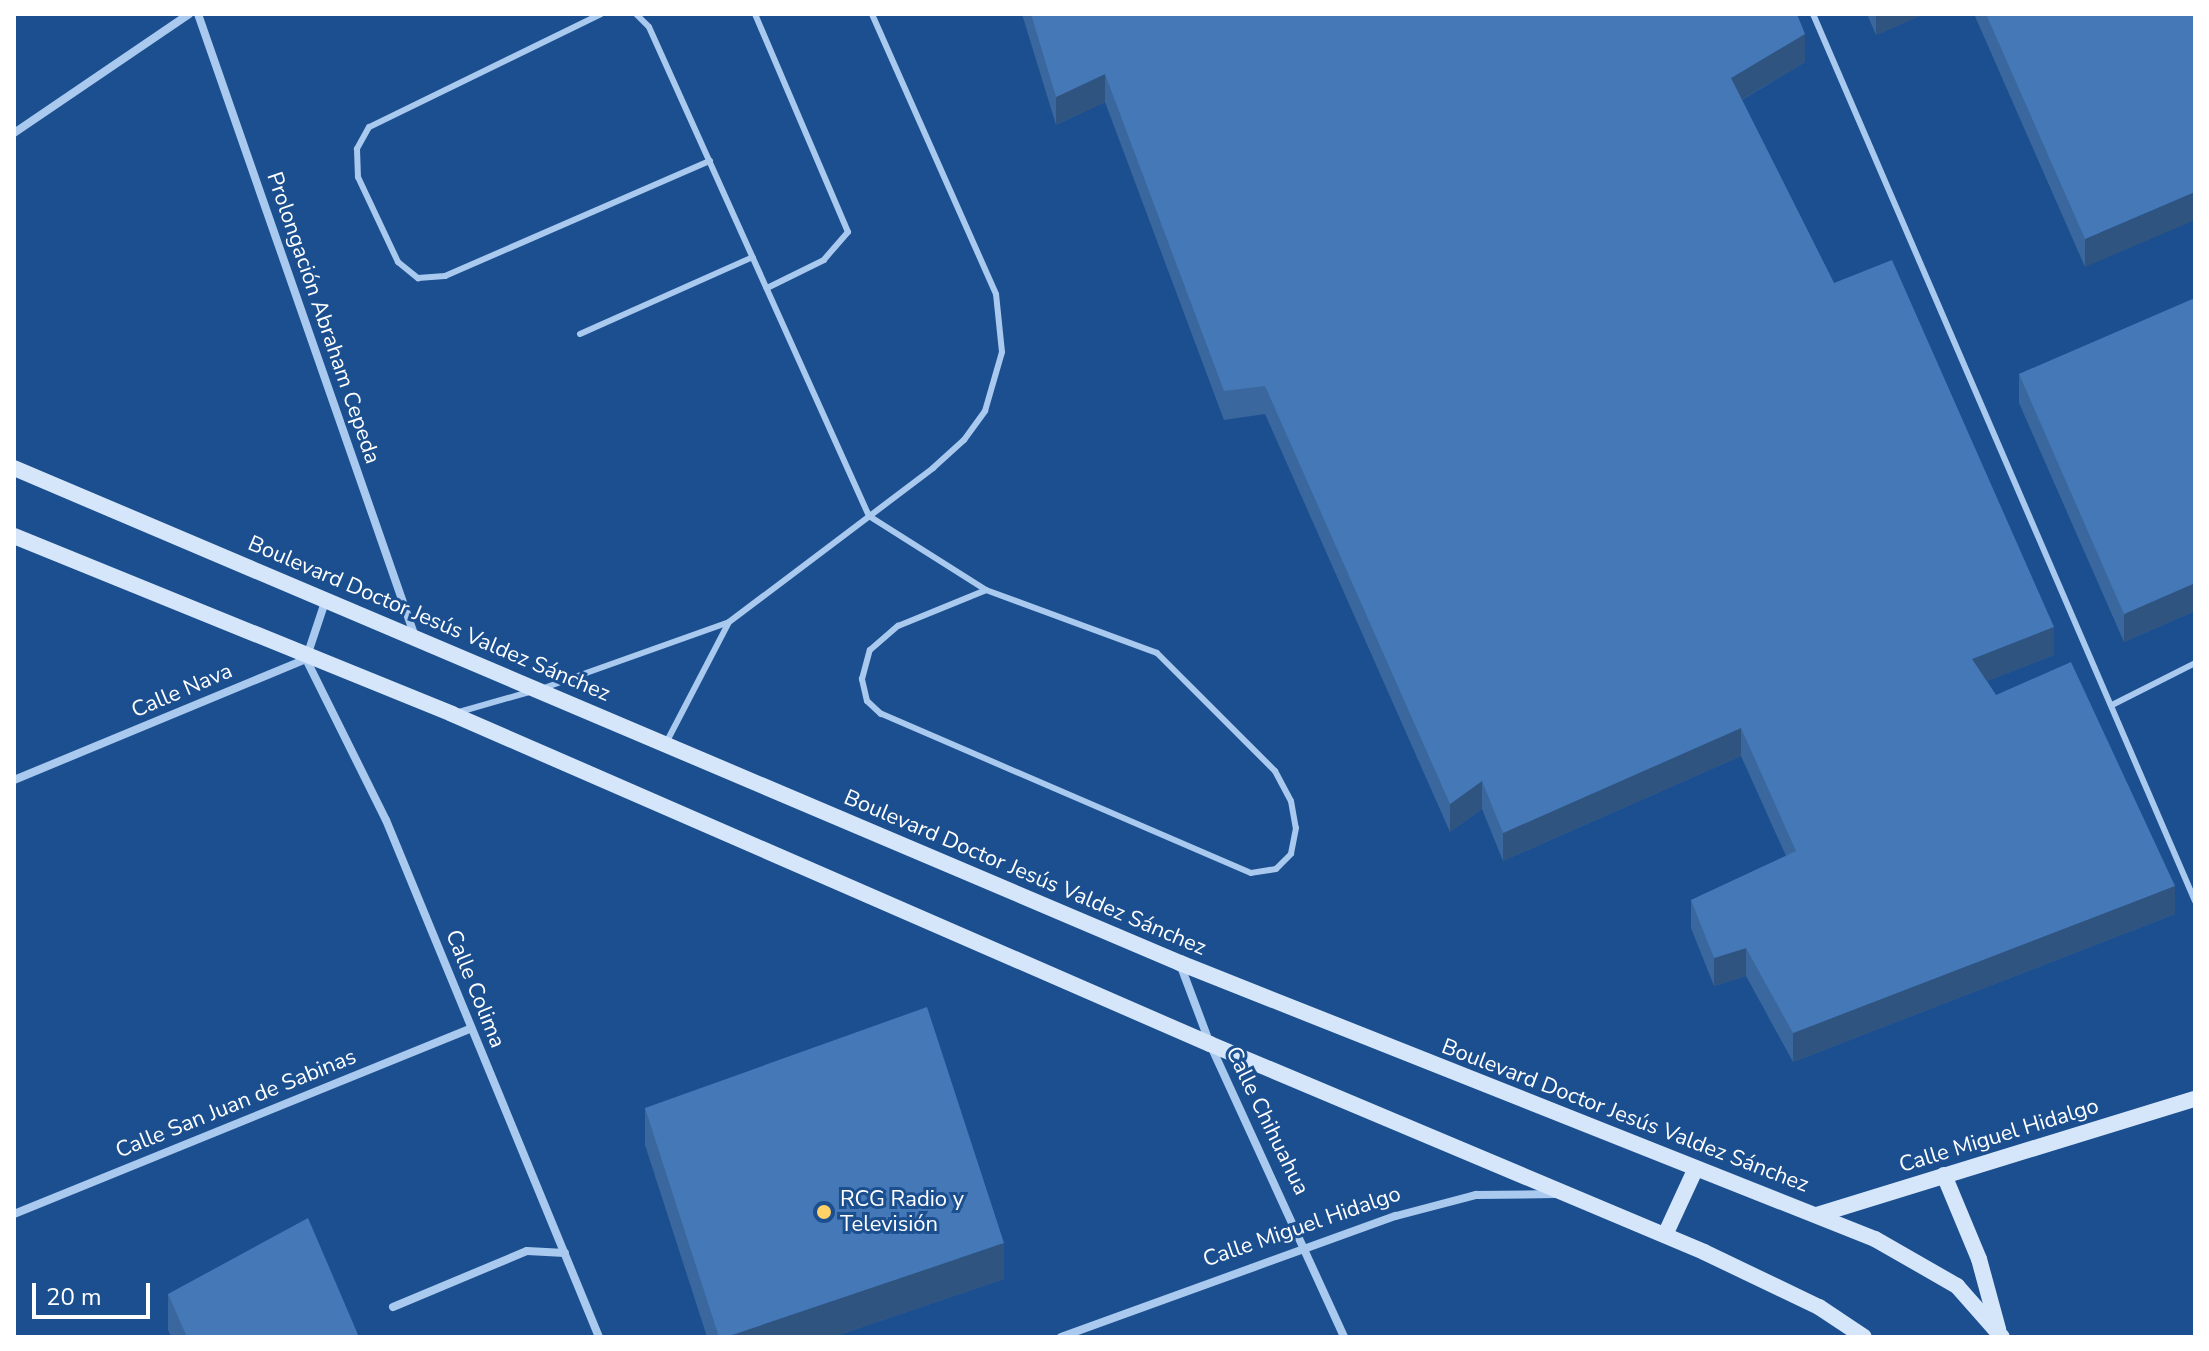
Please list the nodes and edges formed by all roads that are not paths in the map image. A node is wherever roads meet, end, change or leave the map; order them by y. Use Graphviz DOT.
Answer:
graph roads {
  1 [pos="189,14"];
  2 [pos="198,14"];
  3 [pos="601,14"];
  4 [pos="636,14"];
  5 [pos="755,14"];
  6 [pos="872,14"];
  7 [pos="1813,14"];
  8 [pos="14,133"];
  9 [pos="710,161"];
  10 [pos="753,257"];
  11 [pos="767,288"];
  12 [pos="580,334"];
  13 [pos="14,468"];
  14 [pos="869,516"];
  15 [pos="14,536"];
  16 [pos="986,590"];
  17 [pos="327,599"];
  18 [pos="729,622"];
  19 [pos="414,634"];
  20 [pos="306,659"];
  21 [pos="2195,663"];
  22 [pos="538,690"];
  23 [pos="2112,705"];
  24 [pos="452,714"];
  25 [pos="666,743"];
  26 [pos="14,780"];
  27 [pos="2195,901"];
  28 [pos="1180,963"];
  29 [pos="471,1028"];
  30 [pos="1210,1044"];
  31 [pos="2195,1099"];
  32 [pos="1695,1170"];
  33 [pos="1944,1175"];
  34 [pos="1565,1194"];
  35 [pos="14,1214"];
  36 [pos="1817,1215"];
  37 [pos="1665,1235"];
  38 [pos="1306,1245"];
  39 [pos="565,1253"];
  40 [pos="393,1307"];
  41 [pos="2000,1334"];
  42 [pos="599,1337"];
  43 [pos="1061,1337"];
  44 [pos="1344,1337"];
  45 [pos="1864,1337"];
  1 -- 8 [label="street"];
  2 -- 19 [label="street, Prolongación Abraham Cepeda"];
  3 -- 9 [label="lane"];
  4 -- 9 [label="lane"];
  5 -- 11 [label="lane"];
  6 -- 14 [label="lane"];
  7 -- 23 [label="lane"];
  9 -- 10 [label="lane"];
  10 -- 11 [label="lane"];
  10 -- 12 [label="lane"];
  11 -- 14 [label="lane"];
  13 -- 17 [label="main road, Boulevard Doctor Jesús Valdez Sánchez"];
  14 -- 16 [label="lane"];
  14 -- 18 [label="lane"];
  15 -- 20 [label="main road"];
  16 -- 16 [label="lane"];
  17 -- 19 [label="main road, Boulevard Doctor Jesús Valdez Sánchez"];
  17 -- 20 [label="street"];
  18 -- 22 [label="lane"];
  18 -- 25 [label="lane"];
  19 -- 22 [label="main road, Boulevard Doctor Jesús Valdez Sánchez"];
  20 -- 24 [label="main road"];
  20 -- 26 [label="street, Calle Nava"];
  20 -- 29 [label="street, Calle Colima"];
  21 -- 23 [label="lane"];
  22 -- 24 [label="lane"];
  22 -- 25 [label="main road, Boulevard Doctor Jesús Valdez Sánchez"];
  23 -- 27 [label="lane"];
  24 -- 30 [label="main road"];
  25 -- 28 [label="main road, Boulevard Doctor Jesús Valdez Sánchez"];
  28 -- 30 [label="street, Calle Chihuahua"];
  28 -- 32 [label="main road, Boulevard Doctor Jesús Valdez Sánchez"];
  29 -- 35 [label="street, Calle San Juan de Sabinas"];
  29 -- 39 [label="street, Calle Colima"];
  30 -- 34 [label="main road"];
  30 -- 38 [label="street, Calle Chihuahua"];
  31 -- 33 [label="main road, Calle Miguel Hidalgo"];
  32 -- 36 [label="main road, Boulevard Doctor Jesús Valdez Sánchez"];
  32 -- 37 [label="main road"];
  33 -- 36 [label="main road, Calle Miguel Hidalgo"];
  33 -- 41 [label="main road"];
  34 -- 37 [label="main road"];
  34 -- 38 [label="street, Calle Miguel Hidalgo"];
  36 -- 41 [label="main road, Boulevard Doctor Jesús Valdez Sánchez"];
  37 -- 45 [label="main road"];
  38 -- 43 [label="street, Calle Miguel Hidalgo"];
  38 -- 44 [label="street, Calle Chihuahua"];
  39 -- 40 [label="street"];
  39 -- 42 [label="street, Calle Colima"];
}
